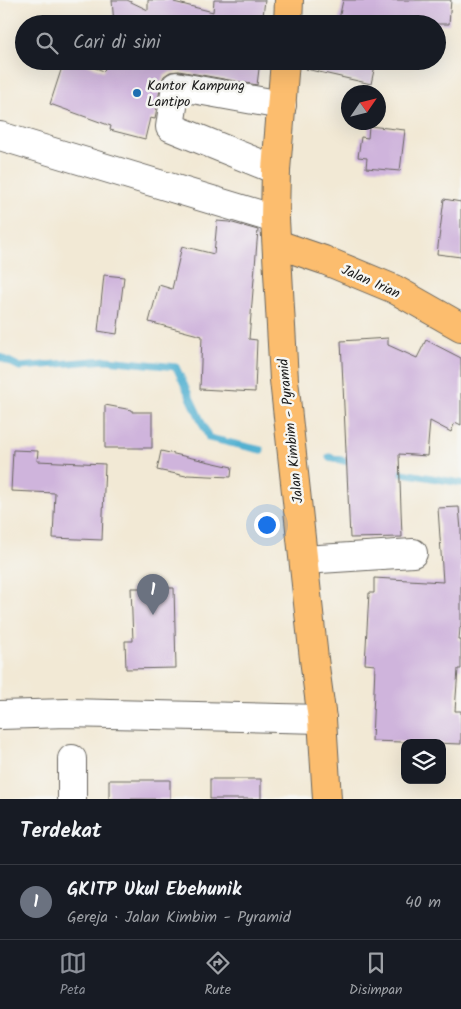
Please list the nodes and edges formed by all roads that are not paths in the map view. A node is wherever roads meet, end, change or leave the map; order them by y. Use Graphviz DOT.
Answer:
graph roads {
  1 [pos="289,0"];
  2 [pos="288,15"];
  3 [pos="284,70"];
  4 [pos="282,105"];
  5 [pos="0,136"];
  6 [pos="276,170"];
  7 [pos="276,232"];
  8 [pos="461,327"];
  9 [pos="413,554"];
  10 [pos="304,560"];
  11 [pos="0,715"];
  12 [pos="322,719"];
  13 [pos="72,759"];
  14 [pos="72,799"];
  15 [pos="327,799"];
  1 -- 2 [label="main road"];
  3 -- 4 [label="main road, Jalan Kimbim - Pyramid"];
  4 -- 6 [label="main road, Jalan Kimbim - Pyramid"];
  4 -- 6 [label="street"];
  5 -- 7 [label="street"];
  6 -- 7 [label="main road, Jalan Kimbim - Pyramid"];
  7 -- 8 [label="main road, Jalan Irian"];
  7 -- 10 [label="main road, Jalan Kimbim - Pyramid"];
  9 -- 10 [label="street"];
  10 -- 12 [label="main road, Jalan Kimbim - Pyramid"];
  11 -- 12 [label="street"];
  12 -- 15 [label="main road, Jalan Kimbim - Pyramid"];
  13 -- 14 [label="street"];
}
